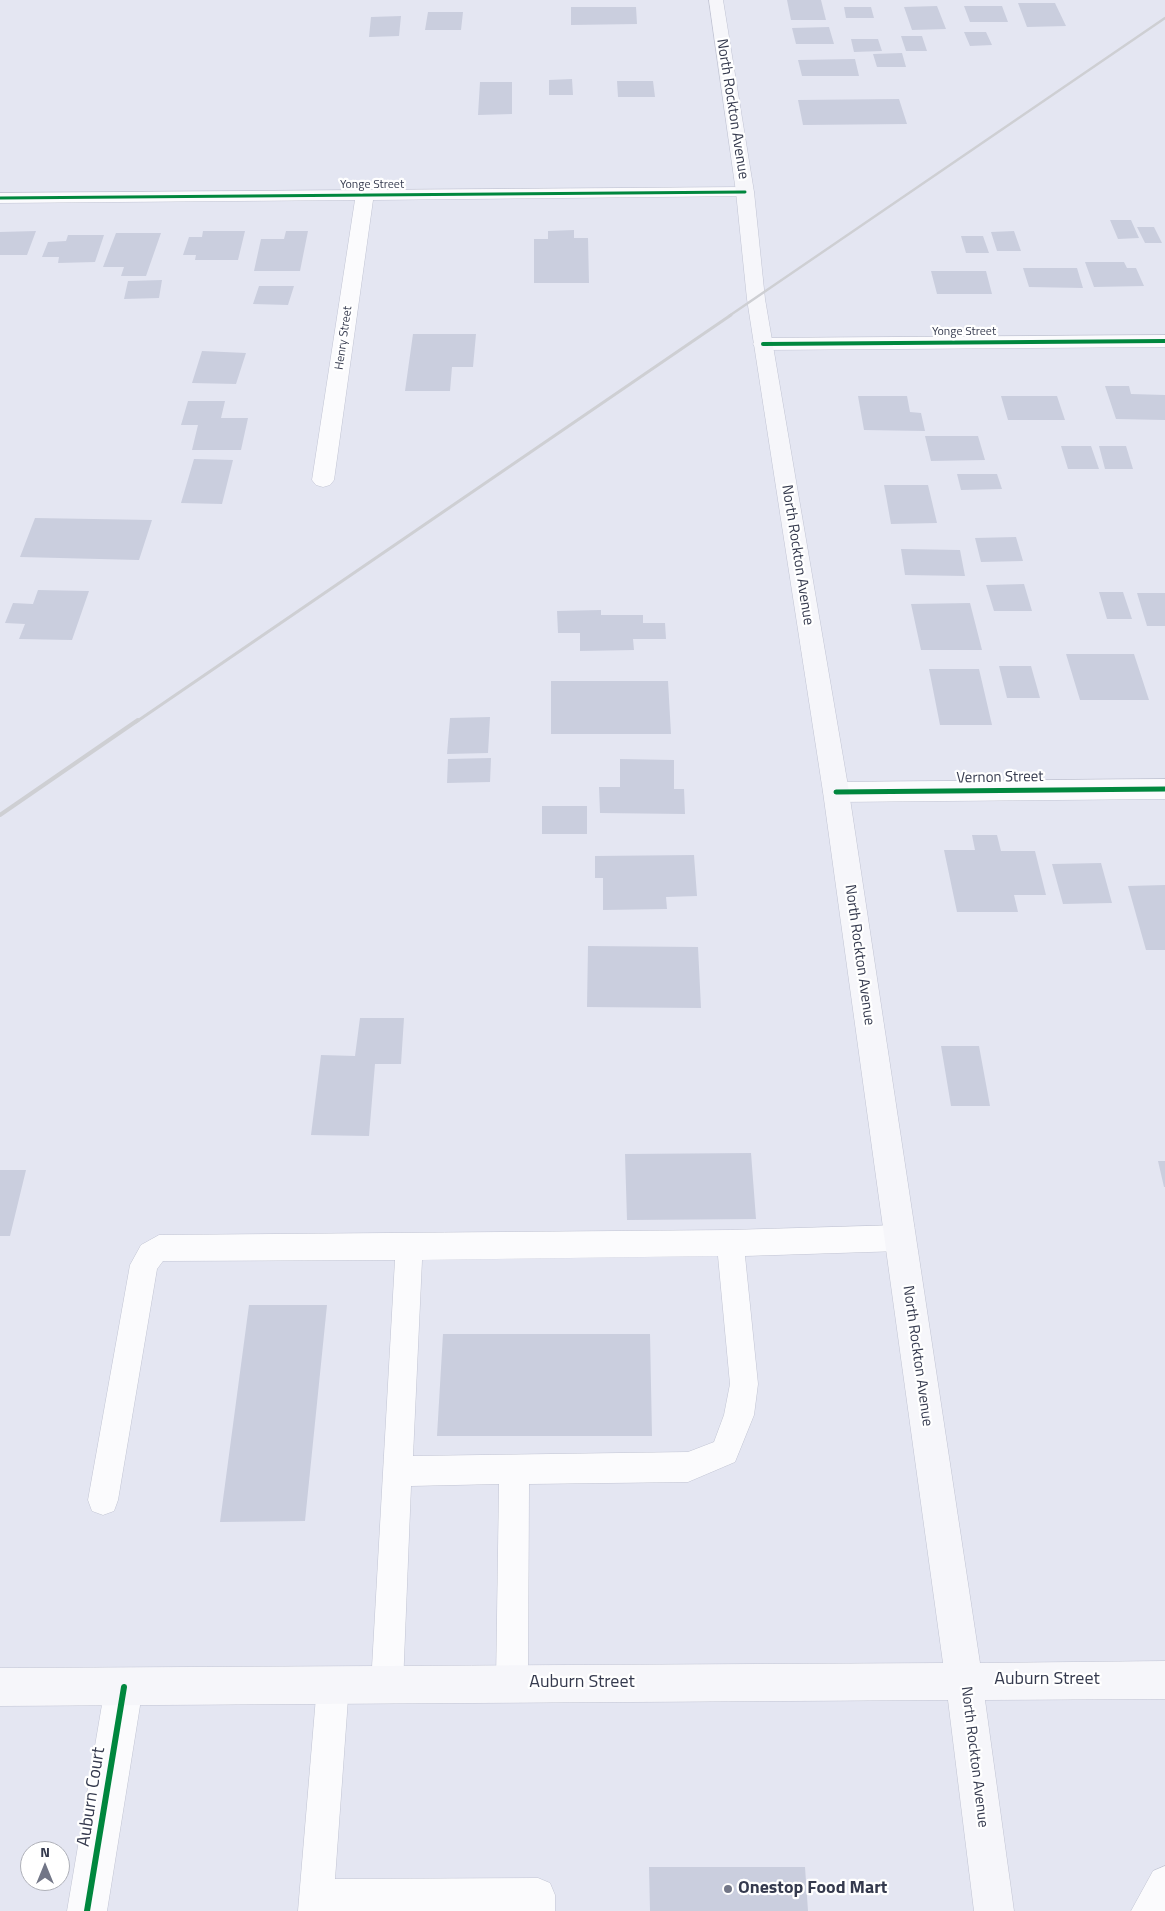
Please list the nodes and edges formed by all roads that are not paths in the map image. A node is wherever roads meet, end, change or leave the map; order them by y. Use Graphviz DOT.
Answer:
graph roads {
  1 [pos="716,0"];
  2 [pos="745,192"];
  3 [pos="365,195"];
  4 [pos="0,198"];
  5 [pos="1165,341"];
  6 [pos="763,344"];
  7 [pos="323,480"];
  8 [pos="1165,789"];
  9 [pos="836,792"];
  10 [pos="900,1238"];
  11 [pos="730,1243"];
  12 [pos="409,1246"];
  13 [pos="514,1470"];
  14 [pos="397,1471"];
  15 [pos="104,1500"];
  16 [pos="1165,1680"];
  17 [pos="964,1681"];
  18 [pos="512,1683"];
  19 [pos="333,1685"];
  20 [pos="387,1685"];
  21 [pos="0,1687"];
  22 [pos="124,1687"];
  23 [pos="1165,1882"];
  24 [pos="316,1904"];
  25 [pos="87,1911"];
  26 [pos="538,1911"];
  27 [pos="994,1911"];
  28 [pos="1148,1911"];
  1 -- 2 [label="main road, North Rockton Avenue"];
  2 -- 3 [label="street, Yonge Street"];
  2 -- 6 [label="main road, North Rockton Avenue"];
  3 -- 4 [label="street, Yonge Street"];
  3 -- 7 [label="street, Henry Street"];
  5 -- 6 [label="street, Yonge Street"];
  6 -- 9 [label="main road, North Rockton Avenue"];
  8 -- 9 [label="street, Vernon Street"];
  9 -- 10 [label="main road, North Rockton Avenue"];
  10 -- 11 [label="lane"];
  10 -- 17 [label="main road, North Rockton Avenue"];
  11 -- 12 [label="lane"];
  11 -- 13 [label="lane"];
  12 -- 14 [label="lane"];
  12 -- 15 [label="lane"];
  13 -- 14 [label="lane"];
  13 -- 18 [label="lane"];
  14 -- 20 [label="lane"];
  16 -- 17 [label="main road, Auburn Street"];
  17 -- 18 [label="main road, Auburn Street"];
  17 -- 27 [label="main road, North Rockton Avenue"];
  18 -- 20 [label="main road, Auburn Street"];
  19 -- 20 [label="main road, Auburn Street"];
  19 -- 22 [label="main road, Auburn Street"];
  19 -- 24 [label="lane"];
  21 -- 22 [label="main road, Auburn Street"];
  22 -- 25 [label="street, Auburn Court"];
  23 -- 28 [label="lane"];
  24 -- 26 [label="lane"];
}
